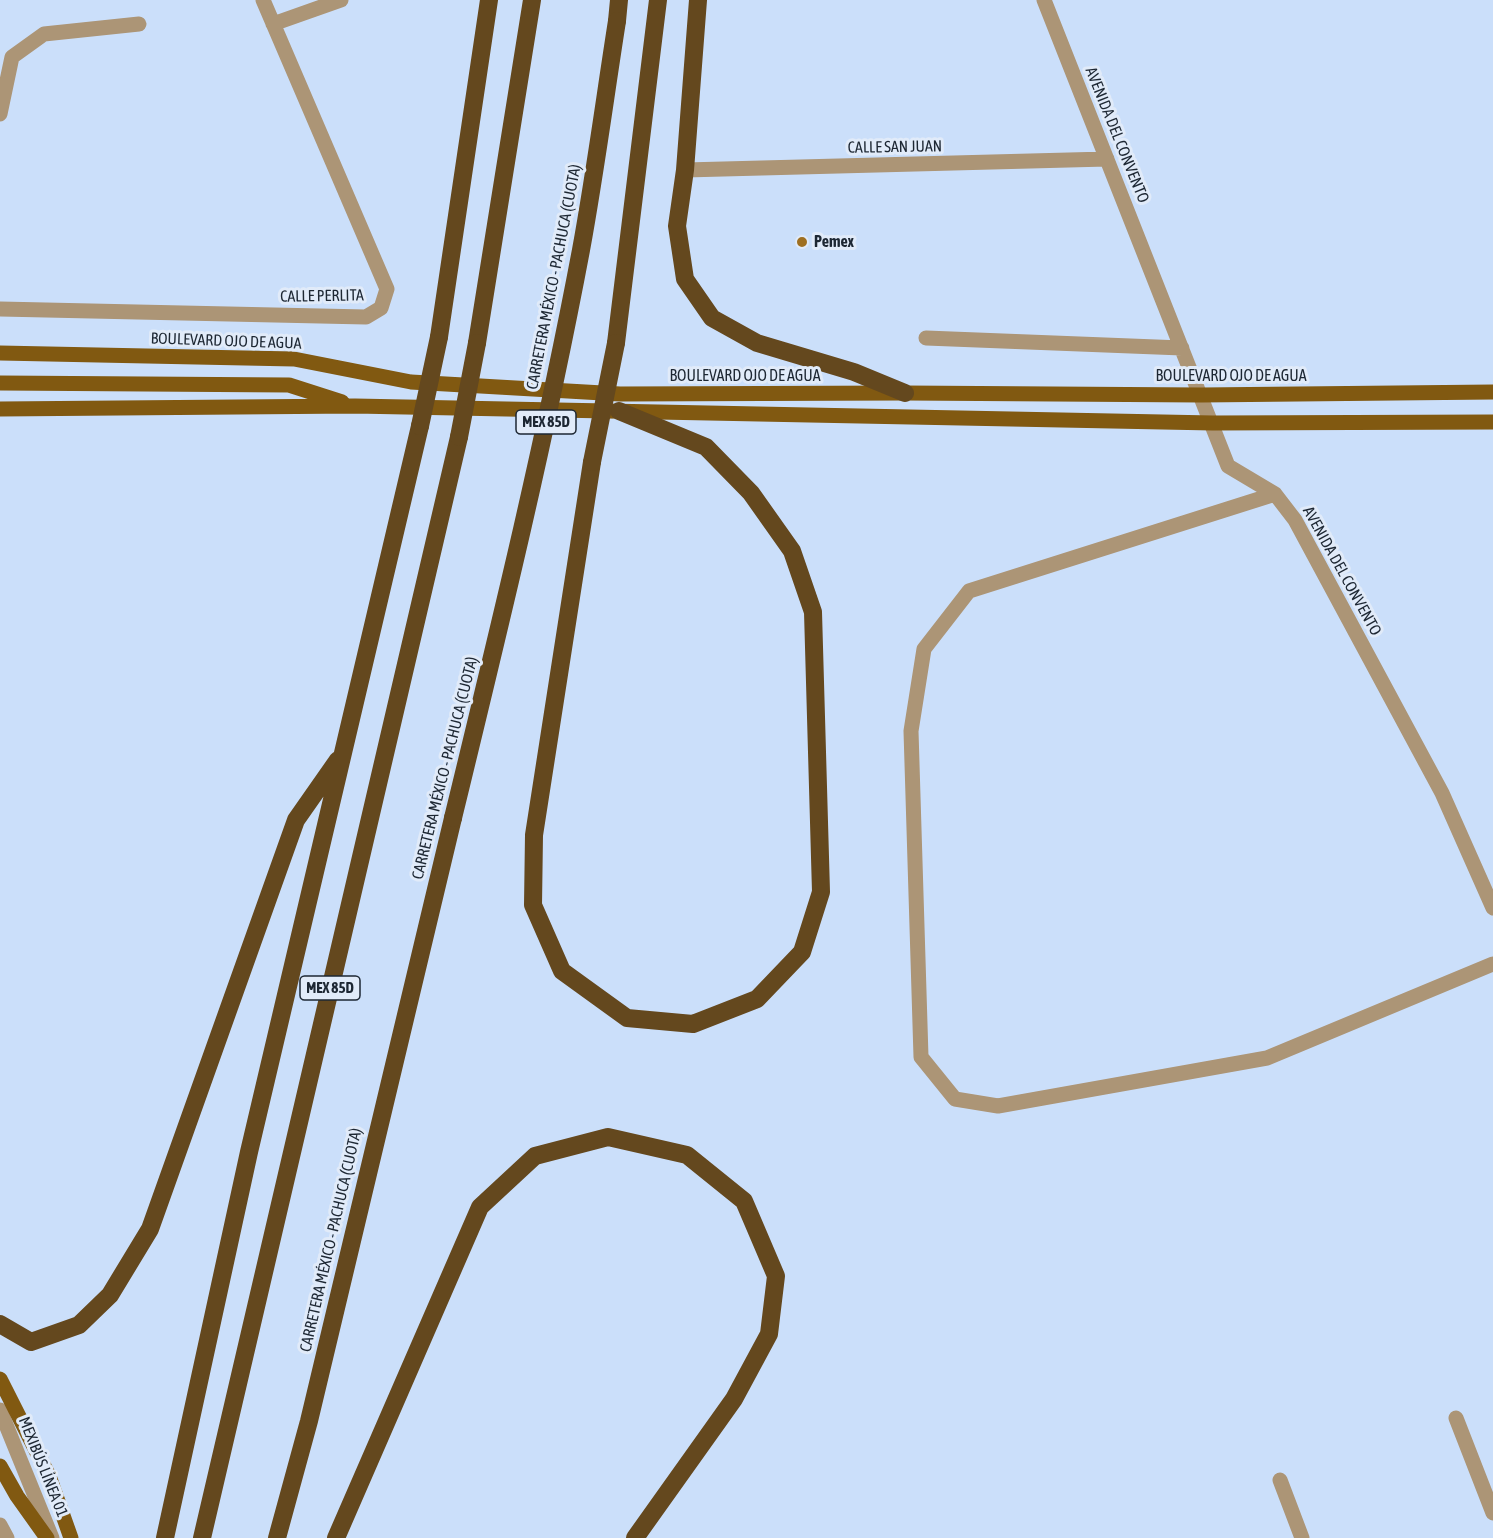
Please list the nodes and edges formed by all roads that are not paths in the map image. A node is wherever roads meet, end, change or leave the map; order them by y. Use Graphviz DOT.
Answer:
graph roads {
  1 [pos="263,0"];
  2 [pos="341,0"];
  3 [pos="489,0"];
  4 [pos="532,0"];
  5 [pos="619,0"];
  6 [pos="658,0"];
  7 [pos="698,0"];
  8 [pos="1044,0"];
  9 [pos="139,24"];
  10 [pos="273,24"];
  11 [pos="0,114"];
  12 [pos="1107,159"];
  13 [pos="685,170"];
  14 [pos="0,309"];
  15 [pos="926,338"];
  16 [pos="1182,348"];
  17 [pos="0,353"];
  18 [pos="0,383"];
  19 [pos="1493,392"];
  20 [pos="905,393"];
  21 [pos="1201,395"];
  22 [pos="355,406"];
  23 [pos="0,409"];
  24 [pos="619,411"];
  25 [pos="1493,422"];
  26 [pos="1213,423"];
  27 [pos="1275,494"];
  28 [pos="345,751"];
  29 [pos="1493,908"];
  30 [pos="1493,964"];
  31 [pos="0,1324"];
  32 [pos="0,1379"];
  33 [pos="0,1410"];
  34 [pos="1456,1418"];
  35 [pos="0,1466"];
  36 [pos="1280,1480"];
  37 [pos="1493,1513"];
  38 [pos="0,1525"];
  39 [pos="7,1538"];
  40 [pos="47,1538"];
  41 [pos="52,1538"];
  42 [pos="70,1538"];
  43 [pos="165,1538"];
  44 [pos="202,1538"];
  45 [pos="278,1538"];
  46 [pos="336,1538"];
  47 [pos="635,1538"];
  48 [pos="1302,1538"];
  1 -- 10 [label="street, CALLE PERLITA"];
  2 -- 10 [label="street"];
  3 -- 28 [label="highway, bridge"];
  4 -- 44 [label="highway, MEX 85D, bridge"];
  5 -- 45 [label="highway, CARRETERA MÉXICO - PACHUCA (CUOTA) / MEX 85D, bridge"];
  6 -- 24 [label="highway, bridge"];
  7 -- 13 [label="highway"];
  8 -- 12 [label="street, AVENIDA DEL CONVENTO"];
  9 -- 11 [label="street"];
  10 -- 14 [label="street, CALLE PERLITA"];
  12 -- 13 [label="street, CALLE SAN JUAN"];
  12 -- 16 [label="street, AVENIDA DEL CONVENTO"];
  13 -- 20 [label="highway"];
  15 -- 16 [label="street"];
  16 -- 21 [label="street, AVENIDA DEL CONVENTO"];
  17 -- 20 [label="main road, BOULEVARD OJO DE AGUA"];
  18 -- 22 [label="main road"];
  19 -- 21 [label="main road, BOULEVARD OJO DE AGUA"];
  20 -- 21 [label="main road, BOULEVARD OJO DE AGUA"];
  21 -- 26 [label="street, AVENIDA DEL CONVENTO"];
  22 -- 23 [label="main road"];
  22 -- 24 [label="main road"];
  24 -- 26 [label="main road"];
  25 -- 26 [label="main road"];
  26 -- 27 [label="street, AVENIDA DEL CONVENTO"];
  27 -- 29 [label="street, AVENIDA DEL CONVENTO"];
  27 -- 30 [label="street"];
  28 -- 31 [label="highway"];
  28 -- 43 [label="highway"];
  32 -- 42 [label="main road"];
  33 -- 41 [label="street, MEXIBÚS LÍNEA 01"];
  34 -- 37 [label="street"];
  35 -- 40 [label="main road"];
  36 -- 48 [label="street"];
  38 -- 39 [label="street"];
  46 -- 47 [label="highway"];
}
